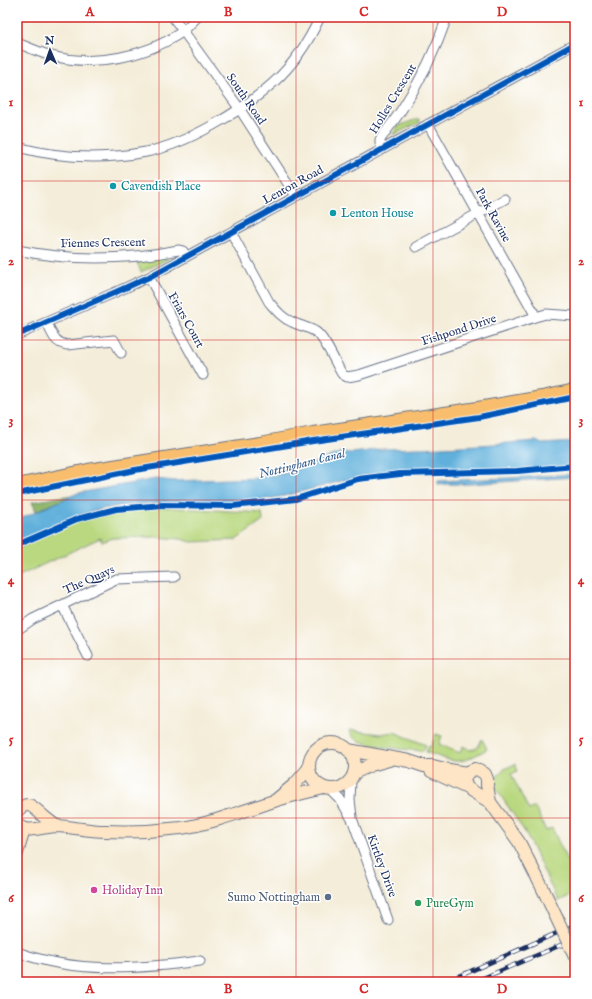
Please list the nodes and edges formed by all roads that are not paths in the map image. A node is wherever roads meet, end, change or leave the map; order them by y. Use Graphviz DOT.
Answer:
graph roads {
  1 [pos="173,17"];
  2 [pos="197,17"];
  3 [pos="320,17"];
  4 [pos="447,17"];
  5 [pos="183,31"];
  6 [pos="17,43"];
  7 [pos="575,44"];
  8 [pos="239,108"];
  9 [pos="428,124"];
  10 [pos="17,147"];
  11 [pos="383,149"];
  12 [pos="296,196"];
  13 [pos="505,199"];
  14 [pos="478,214"];
  15 [pos="231,232"];
  16 [pos="416,248"];
  17 [pos="17,250"];
  18 [pos="186,256"];
  19 [pos="149,277"];
  20 [pos="575,316"];
  21 [pos="535,317"];
  22 [pos="47,322"];
  23 [pos="17,335"];
  24 [pos="121,353"];
  25 [pos="203,375"];
  26 [pos="575,391"];
  27 [pos="17,486"];
  28 [pos="174,577"];
  29 [pos="62,606"];
  30 [pos="17,630"];
  31 [pos="88,656"];
  32 [pos="348,750"];
  33 [pos="392,759"];
  34 [pos="424,766"];
  35 [pos="309,768"];
  36 [pos="468,772"];
  37 [pos="352,776"];
  38 [pos="487,785"];
  39 [pos="328,789"];
  40 [pos="469,790"];
  41 [pos="275,801"];
  42 [pos="490,802"];
  43 [pos="18,809"];
  44 [pos="40,813"];
  45 [pos="353,821"];
  46 [pos="56,826"];
  47 [pos="25,827"];
  48 [pos="17,853"];
  49 [pos="388,920"];
  50 [pos="17,952"];
  51 [pos="575,957"];
  52 [pos="200,961"];
  1 -- 5 [label="street, South Road"];
  2 -- 5 [label="street"];
  3 -- 8 [label="street"];
  4 -- 11 [label="street, Holles Crescent"];
  5 -- 6 [label="street"];
  5 -- 8 [label="street, South Road"];
  7 -- 9 [label="street, Lenton Road"];
  8 -- 10 [label="street"];
  8 -- 12 [label="street, South Road"];
  9 -- 11 [label="street, Lenton Road"];
  9 -- 14 [label="street, Park Ravine"];
  11 -- 12 [label="street, Lenton Road"];
  12 -- 15 [label="street, Lenton Road"];
  13 -- 14 [label="street"];
  14 -- 16 [label="street"];
  14 -- 21 [label="street, Park Ravine"];
  15 -- 18 [label="street, Lenton Road"];
  15 -- 21 [label="street, Fishpond Drive"];
  17 -- 18 [label="street, Fiennes Crescent"];
  18 -- 19 [label="street, Lenton Road"];
  19 -- 22 [label="street, Lenton Road"];
  19 -- 25 [label="street, Friars Court"];
  20 -- 21 [label="street, Fishpond Drive"];
  22 -- 23 [label="street, Lenton Road"];
  22 -- 24 [label="street"];
  26 -- 27 [label="main road"];
  28 -- 29 [label="street, The Quays"];
  29 -- 30 [label="street, The Quays"];
  29 -- 31 [label="street, The Quays"];
  32 -- 33 [label="street"];
  32 -- 35 [label="street"];
  32 -- 37 [label="street"];
  33 -- 34 [label="street"];
  33 -- 37 [label="street"];
  34 -- 36 [label="street"];
  34 -- 40 [label="street"];
  35 -- 39 [label="street"];
  35 -- 41 [label="street"];
  36 -- 38 [label="street"];
  36 -- 40 [label="street"];
  37 -- 39 [label="street"];
  37 -- 45 [label="street, Kirtley Drive"];
  38 -- 40 [label="street"];
  38 -- 42 [label="street"];
  39 -- 41 [label="street"];
  39 -- 45 [label="street, Kirtley Drive"];
  40 -- 42 [label="street"];
  41 -- 46 [label="street"];
  42 -- 51 [label="street, bridge"];
  43 -- 44 [label="street"];
  44 -- 46 [label="street"];
  44 -- 47 [label="street"];
  45 -- 49 [label="street, Kirtley Drive"];
  46 -- 47 [label="street"];
  47 -- 48 [label="street"];
  50 -- 52 [label="street"];
}
